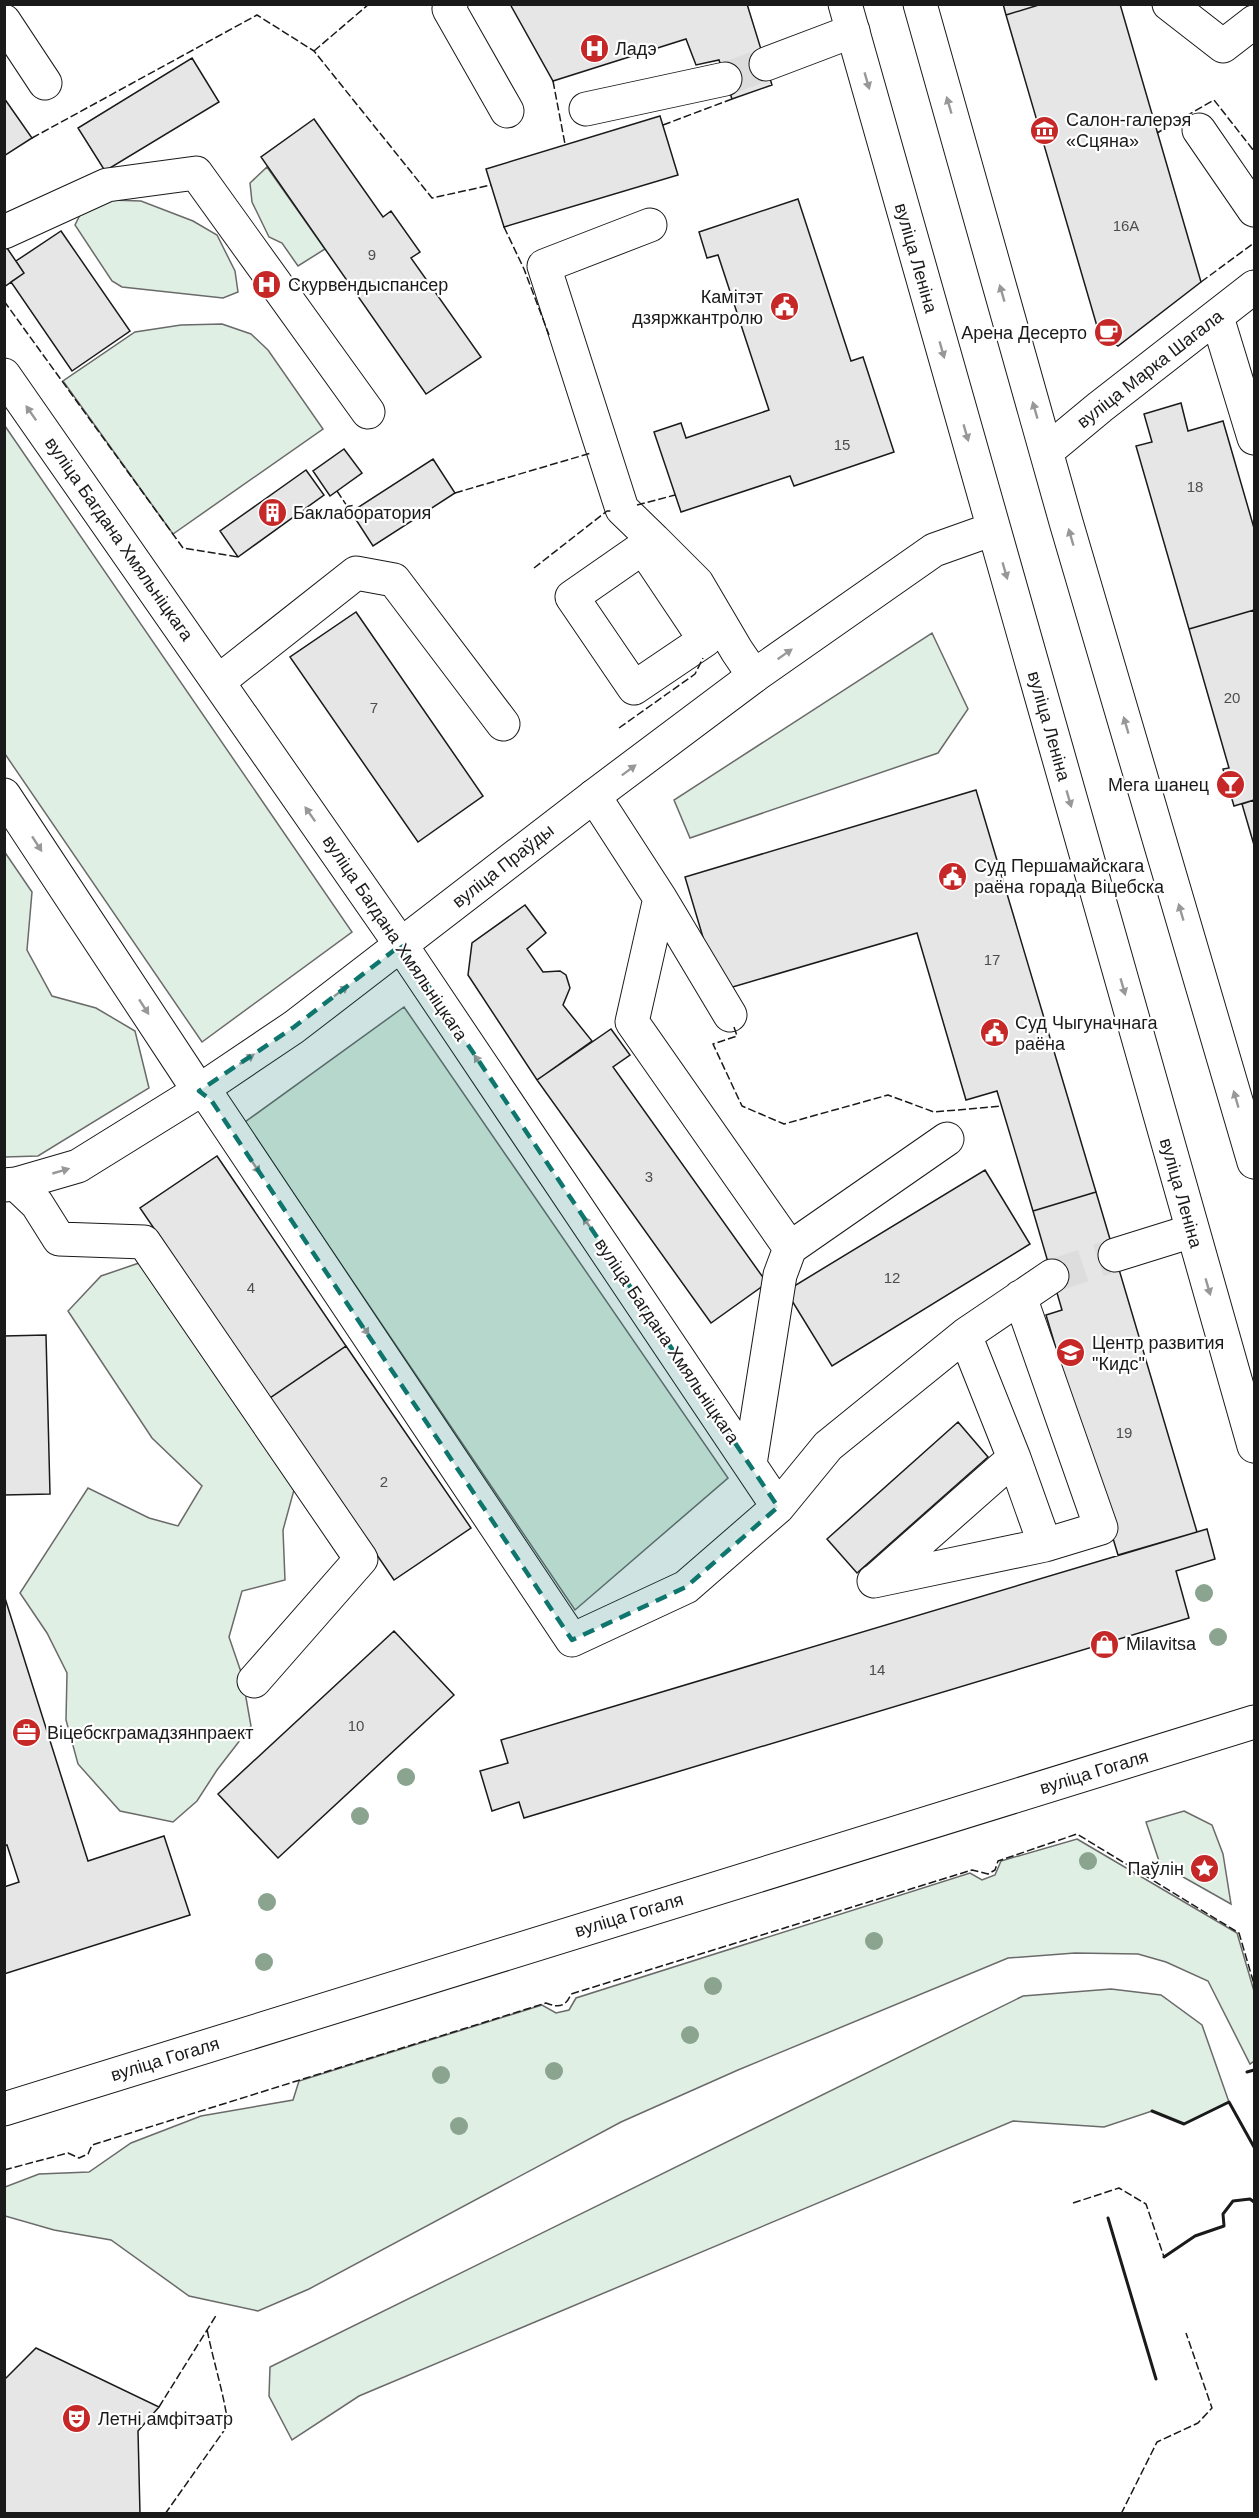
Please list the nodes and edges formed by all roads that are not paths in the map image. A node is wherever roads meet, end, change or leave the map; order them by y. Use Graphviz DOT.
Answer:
graph roads {
  1 [pos="451,4"];
  2 [pos="920,4"];
  3 [pos="1169,4"];
  4 [pos="849,18"];
  5 [pos="4,21"];
  6 [pos="1254,22"];
  7 [pos="766,64"];
  8 [pos="725,79"];
  9 [pos="45,83"];
  10 [pos="586,109"];
  11 [pos="507,111"];
  12 [pos="1199,130"];
  13 [pos="1254,210"];
  14 [pos="650,225"];
  15 [pos="4,232"];
  16 [pos="1254,287"];
  17 [pos="1217,317"];
  18 [pos="4,375"];
  19 [pos="368,412"];
  20 [pos="1254,438"];
  21 [pos="1047,451"];
  22 [pos="993,530"];
  23 [pos="754,676"];
  24 [pos="219,681"];
  25 [pos="503,724"];
  26 [pos="4,795"];
  27 [pos="594,796"];
  28 [pos="660,898"];
  29 [pos="401,945"];
  30 [pos="730,1015"];
  31 [pos="199,1091"];
  32 [pos="947,1139"];
  33 [pos="1254,1157"];
  34 [pos="10,1184"];
  35 [pos="1192,1231"];
  36 [pos="790,1248"];
  37 [pos="1114,1255"];
  38 [pos="1052,1276"];
  39 [pos="1020,1297"];
  40 [pos="965,1335"];
  41 [pos="1254,1446"];
  42 [pos="1014,1458"];
  43 [pos="750,1464"];
  44 [pos="777,1507"];
  45 [pos="1045,1545"];
  46 [pos="254,1681"];
  47 [pos="1254,1722"];
  48 [pos="4,2109"];
  1 -- 11 [label="street"];
  21 -- 2 [label="street, one-way"];
  3 -- 6 [label="street"];
  4 -- 7 [label="street"];
  4 -- 22 [label="street, вуліца Леніна, one-way"];
  5 -- 9 [label="street"];
  8 -- 10 [label="street"];
  12 -- 13 [label="street"];
  14 -- 23 [label="street"];
  15 -- 19 [label="street"];
  16 -- 17 [label="street, вуліца Марка Шагала"];
  17 -- 20 [label="street"];
  17 -- 21 [label="street, вуліца Марка Шагала"];
  24 -- 18 [label="street, вуліца Багдана Хмяльніцкага, one-way"];
  33 -- 21 [label="street, one-way"];
  23 -- 22 [label="street, вуліца Праўды, one-way"];
  22 -- 35 [label="street, вуліца Леніна, one-way"];
  27 -- 23 [label="street, вуліца Праўды, one-way"];
  24 -- 25 [label="street"];
  29 -- 24 [label="street, вуліца Багдана Хмяльніцкага, one-way"];
  26 -- 31 [label="street, one-way"];
  27 -- 28 [label="street"];
  27 -- 29 [label="street, вуліца Праўды"];
  28 -- 30 [label="street"];
  28 -- 36 [label="street"];
  31 -- 29 [label="street, вуліца Праўды, one-way"];
  43 -- 29 [label="street, вуліца Багдана Хмяльніцкага, one-way"];
  34 -- 31 [label="street, вуліца Праўды, one-way"];
  31 -- 44 [label="street, one-way"];
  32 -- 36 [label="street"];
  34 -- 46 [label="street"];
  35 -- 37 [label="street"];
  35 -- 41 [label="street, вуліца Леніна, one-way"];
  36 -- 43 [label="street"];
  38 -- 39 [label="street"];
  39 -- 40 [label="street"];
  39 -- 45 [label="street"];
  40 -- 42 [label="street"];
  40 -- 44 [label="street"];
  42 -- 45 [label="street"];
  42 -- 45 [label="street"];
  43 -- 44 [label="street, вуліца Багдана Хмяльніцкага"];
  47 -- 48 [label="street, вуліца Гогаля"];
}
